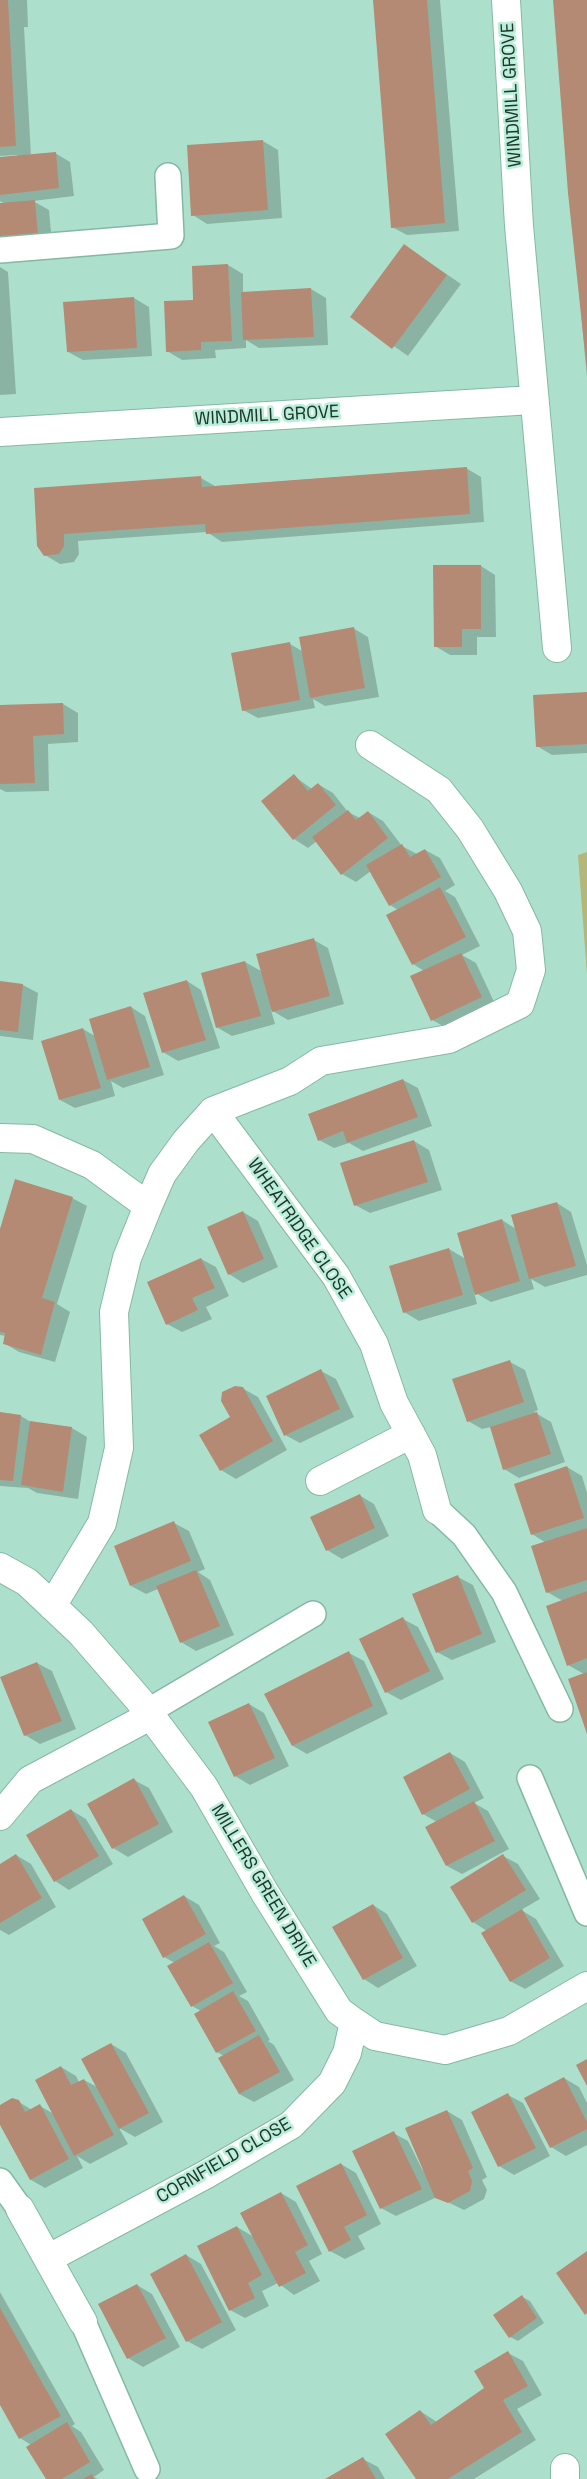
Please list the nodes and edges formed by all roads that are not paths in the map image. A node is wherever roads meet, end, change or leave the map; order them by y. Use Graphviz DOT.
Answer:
graph roads {
  1 [pos="506,0"];
  2 [pos="168,176"];
  3 [pos="0,250"];
  4 [pos="533,400"];
  5 [pos="0,432"];
  6 [pos="557,648"];
  7 [pos="370,745"];
  8 [pos="214,1112"];
  9 [pos="0,1138"];
  10 [pos="148,1206"];
  11 [pos="411,1434"];
  12 [pos="320,1481"];
  13 [pos="437,1510"];
  14 [pos="0,1567"];
  15 [pos="52,1606"];
  16 [pos="313,1614"];
  17 [pos="560,1709"];
  18 [pos="149,1714"];
  19 [pos="530,1778"];
  20 [pos="0,1816"];
  21 [pos="587,1913"];
  22 [pos="587,1986"];
  23 [pos="354,2022"];
  24 [pos="0,2181"];
  25 [pos="20,2209"];
  26 [pos="49,2258"];
  27 [pos="84,2322"];
  28 [pos="146,2469"];
  1 -- 4 [label="street, WINDMILL GROVE"];
  2 -- 3 [label="lane"];
  4 -- 5 [label="street, WINDMILL GROVE"];
  4 -- 6 [label="street, WINDMILL GROVE"];
  7 -- 8 [label="street"];
  8 -- 10 [label="street"];
  8 -- 11 [label="street, WHEATRIDGE CLOSE"];
  9 -- 10 [label="street"];
  10 -- 15 [label="street"];
  11 -- 12 [label="street"];
  11 -- 13 [label="street, WHEATRIDGE CLOSE"];
  13 -- 17 [label="lane"];
  14 -- 15 [label="street, MILLERS GREEN DRIVE"];
  15 -- 18 [label="street, MILLERS GREEN DRIVE"];
  16 -- 18 [label="lane"];
  18 -- 20 [label="street"];
  18 -- 23 [label="street, MILLERS GREEN DRIVE"];
  19 -- 21 [label="lane"];
  22 -- 23 [label="street, MILLERS GREEN DRIVE"];
  23 -- 26 [label="street, CORNFIELD CLOSE"];
  24 -- 25 [label="lane"];
  25 -- 26 [label="street"];
  26 -- 27 [label="street"];
  27 -- 28 [label="lane"];
}
